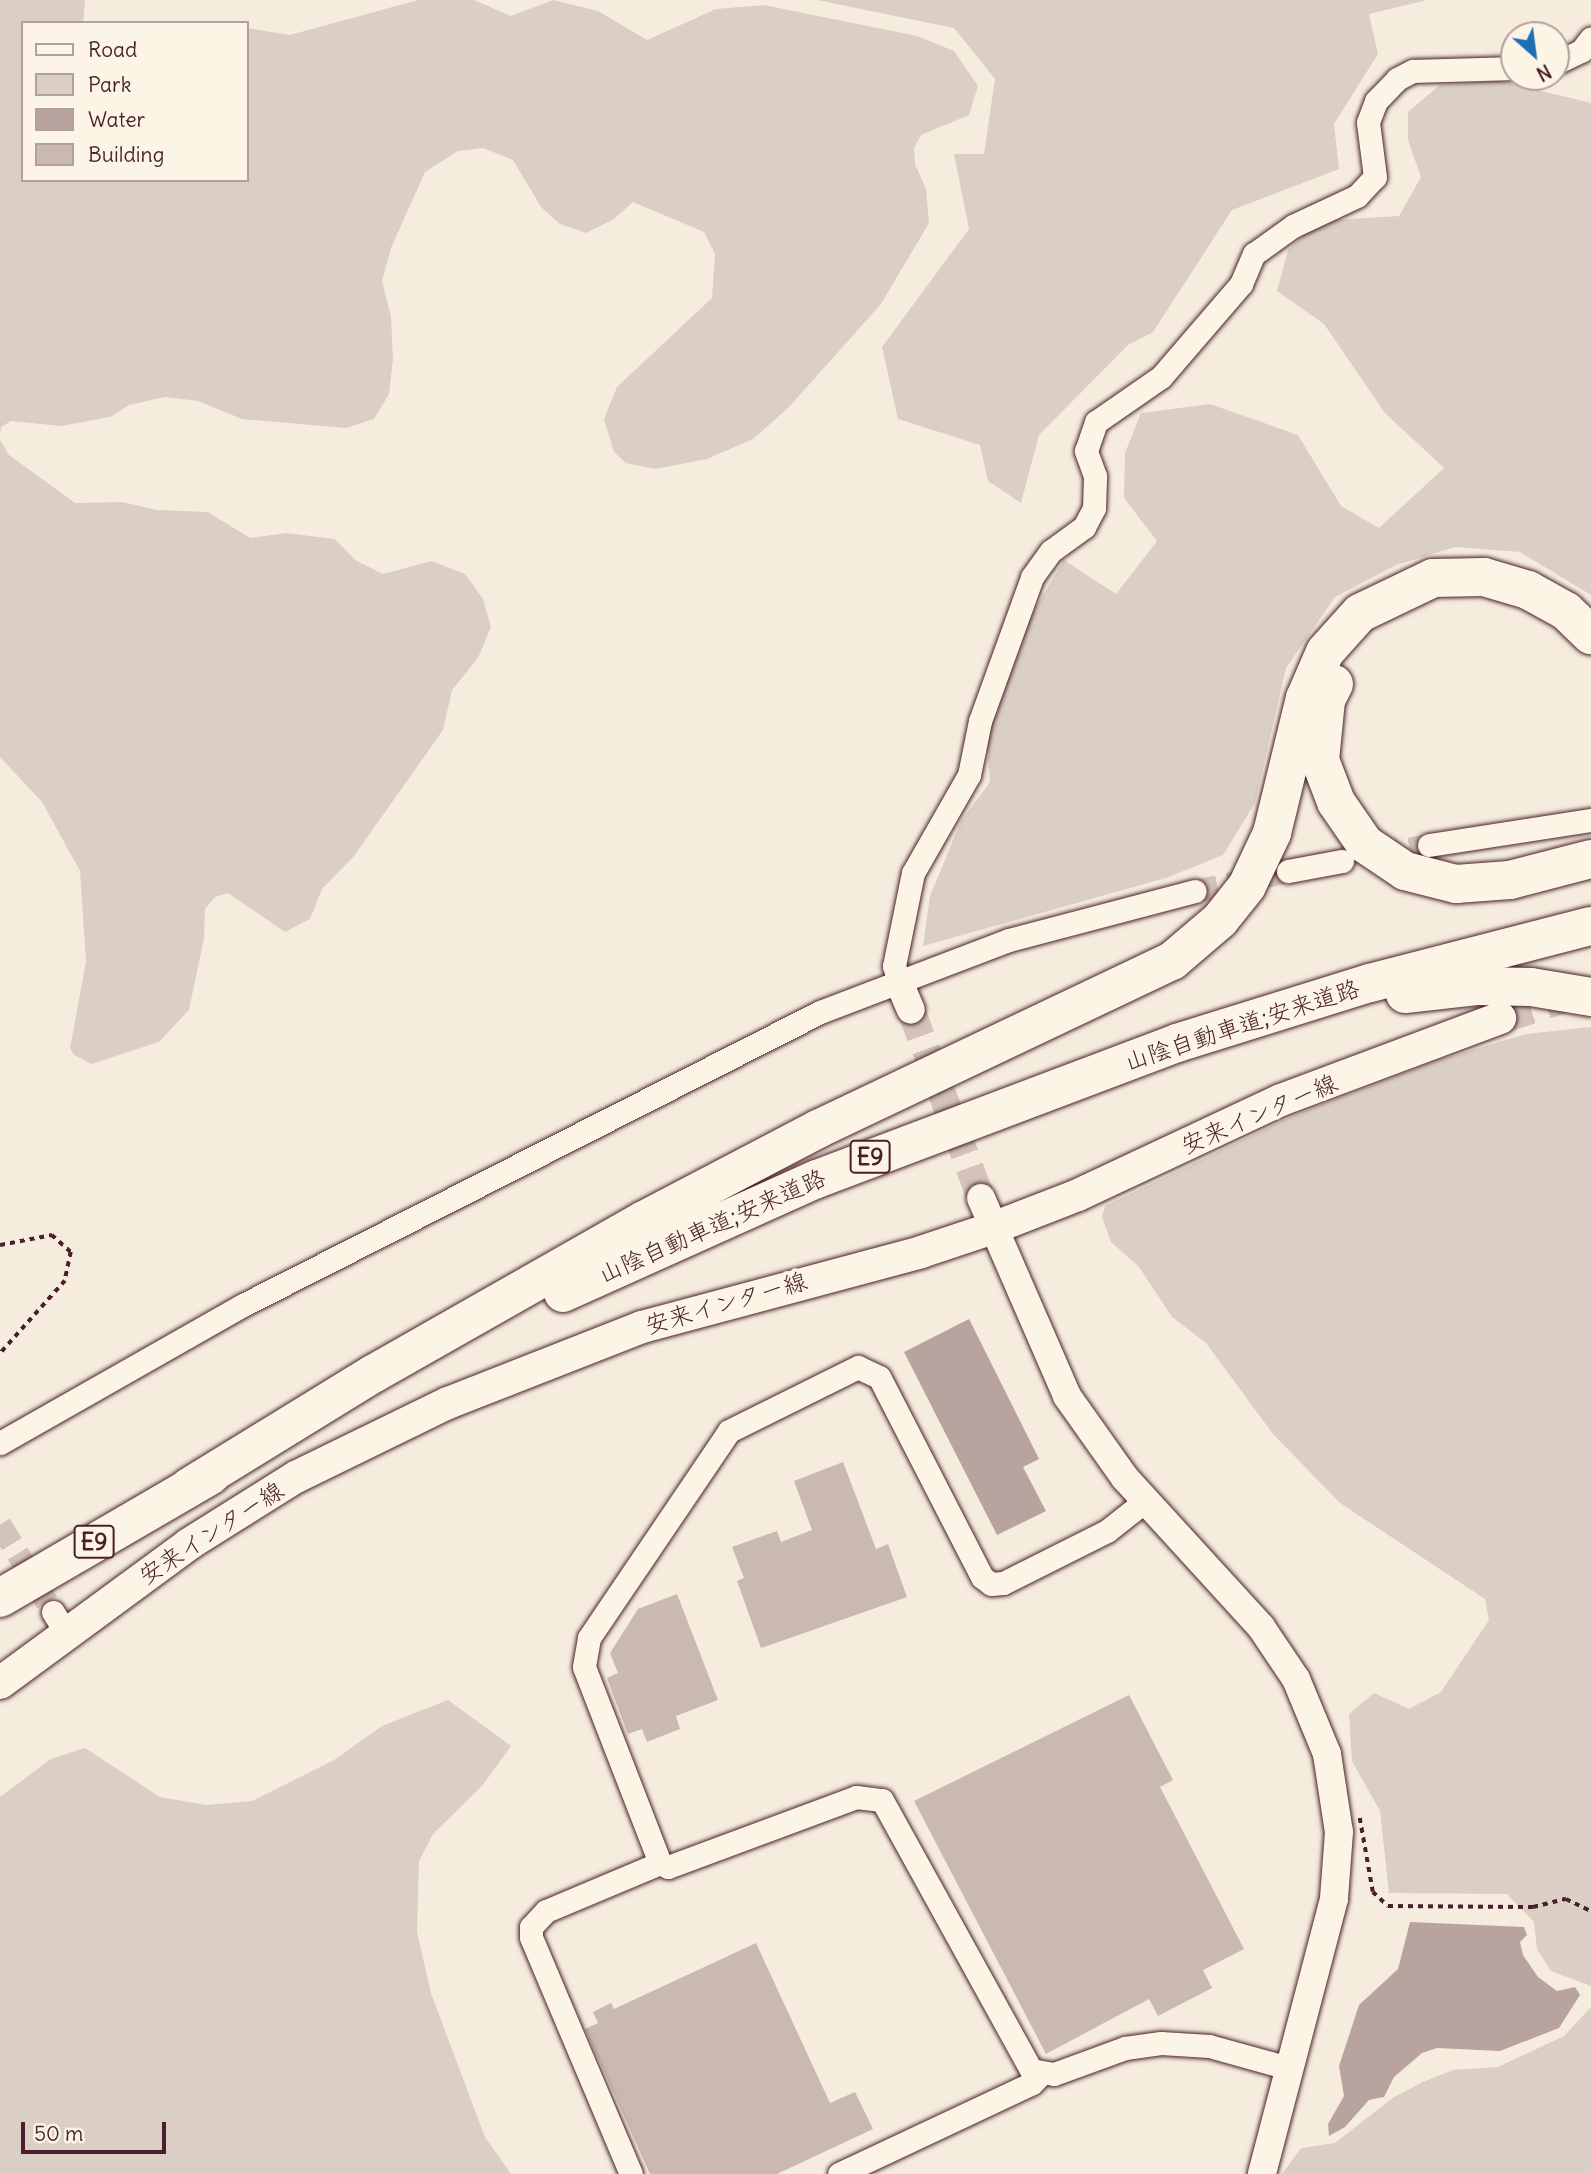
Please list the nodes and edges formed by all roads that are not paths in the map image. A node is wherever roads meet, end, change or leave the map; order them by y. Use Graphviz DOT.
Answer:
graph roads {
  1 [pos="1591,38"];
  2 [pos="1570,56"];
  3 [pos="1500,69"];
  4 [pos="1591,635"];
  5 [pos="1591,658"];
  6 [pos="1591,820"];
  7 [pos="1429,845"];
  8 [pos="1591,859"];
  9 [pos="1342,861"];
  10 [pos="1288,871"];
  11 [pos="1195,891"];
  12 [pos="1591,926"];
  13 [pos="899,982"];
  14 [pos="1591,997"];
  15 [pos="1302,1003"];
  16 [pos="911,1010"];
  17 [pos="1500,1018"];
  18 [pos="981,1198"];
  19 [pos="993,1228"];
  20 [pos="0,1443"];
  21 [pos="189,1487"];
  22 [pos="1145,1501"];
  23 [pos="0,1598"];
  24 [pos="0,1683"];
  25 [pos="660,1863"];
  26 [pos="1289,2068"];
  27 [pos="1041,2074"];
  28 [pos="631,2174"];
  29 [pos="839,2174"];
  30 [pos="1262,2174"];
  1 -- 2 [label="street"];
  3 -- 13 [label="street"];
  4 -- 21 [label="highway"];
  5 -- 8 [label="highway"];
  6 -- 7 [label="street"];
  9 -- 10 [label="street"];
  11 -- 13 [label="street"];
  12 -- 15 [label="highway, 山陰自動車道;安来道路 / E9"];
  13 -- 16 [label="street"];
  13 -- 20 [label="street"];
  14 -- 15 [label="highway"];
  15 -- 21 [label="highway, 山陰自動車道;安来道路 / E9"];
  17 -- 19 [label="main road, 安来インター線"];
  18 -- 19 [label="street"];
  19 -- 22 [label="street"];
  19 -- 24 [label="main road, 安来インター線"];
  21 -- 23 [label="highway, 山陰自動車道;安来道路 / E9"];
  22 -- 25 [label="street"];
  22 -- 26 [label="street"];
  25 -- 27 [label="street"];
  25 -- 28 [label="street"];
  26 -- 27 [label="street"];
  26 -- 30 [label="street"];
  27 -- 29 [label="street"];
}
